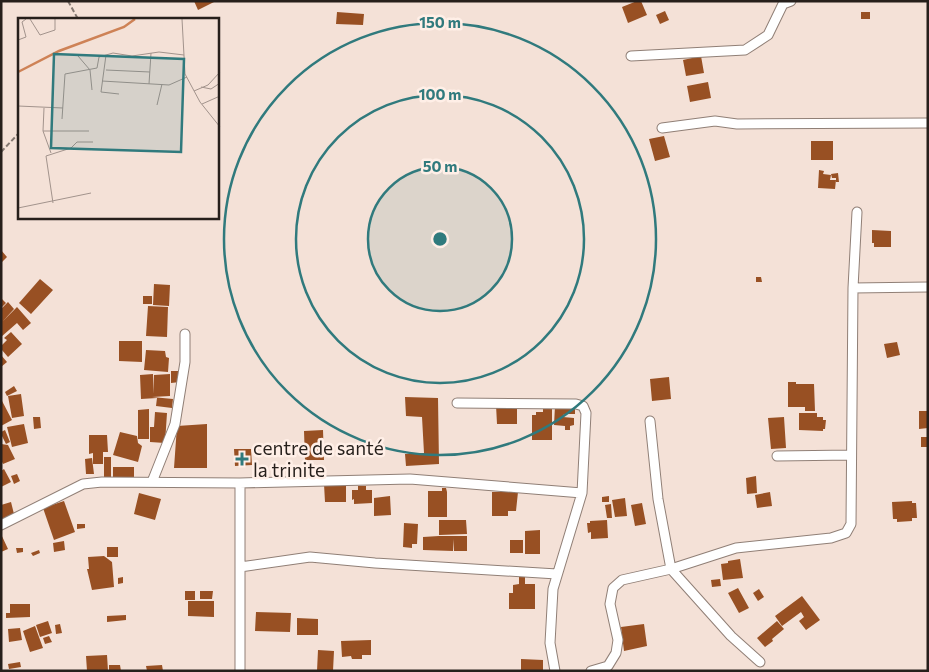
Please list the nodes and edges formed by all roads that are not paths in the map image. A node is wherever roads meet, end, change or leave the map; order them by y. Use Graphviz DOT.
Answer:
graph roads {
  1 [pos="791,1"];
  2 [pos="631,56"];
  3 [pos="928,123"];
  4 [pos="662,128"];
  5 [pos="857,212"];
  6 [pos="928,287"];
  7 [pos="853,288"];
  8 [pos="185,334"];
  9 [pos="457,403"];
  10 [pos="650,421"];
  11 [pos="851,455"];
  12 [pos="777,456"];
  13 [pos="152,482"];
  14 [pos="240,483"];
  15 [pos="582,493"];
  16 [pos="1,525"];
  17 [pos="240,566"];
  18 [pos="670,569"];
  19 [pos="557,574"];
  20 [pos="760,662"];
  21 [pos="240,671"];
  22 [pos="555,671"];
  23 [pos="591,671"];
  1 -- 2 [label="street"];
  3 -- 4 [label="street"];
  5 -- 7 [label="street"];
  6 -- 7 [label="street"];
  7 -- 11 [label="street"];
  8 -- 13 [label="street"];
  9 -- 15 [label="street"];
  10 -- 18 [label="street"];
  11 -- 12 [label="street"];
  11 -- 18 [label="street"];
  13 -- 14 [label="street"];
  13 -- 16 [label="street"];
  14 -- 15 [label="street"];
  14 -- 17 [label="street"];
  15 -- 19 [label="street"];
  17 -- 19 [label="street"];
  17 -- 21 [label="street"];
  18 -- 20 [label="street"];
  18 -- 23 [label="street"];
  19 -- 22 [label="street"];
}
